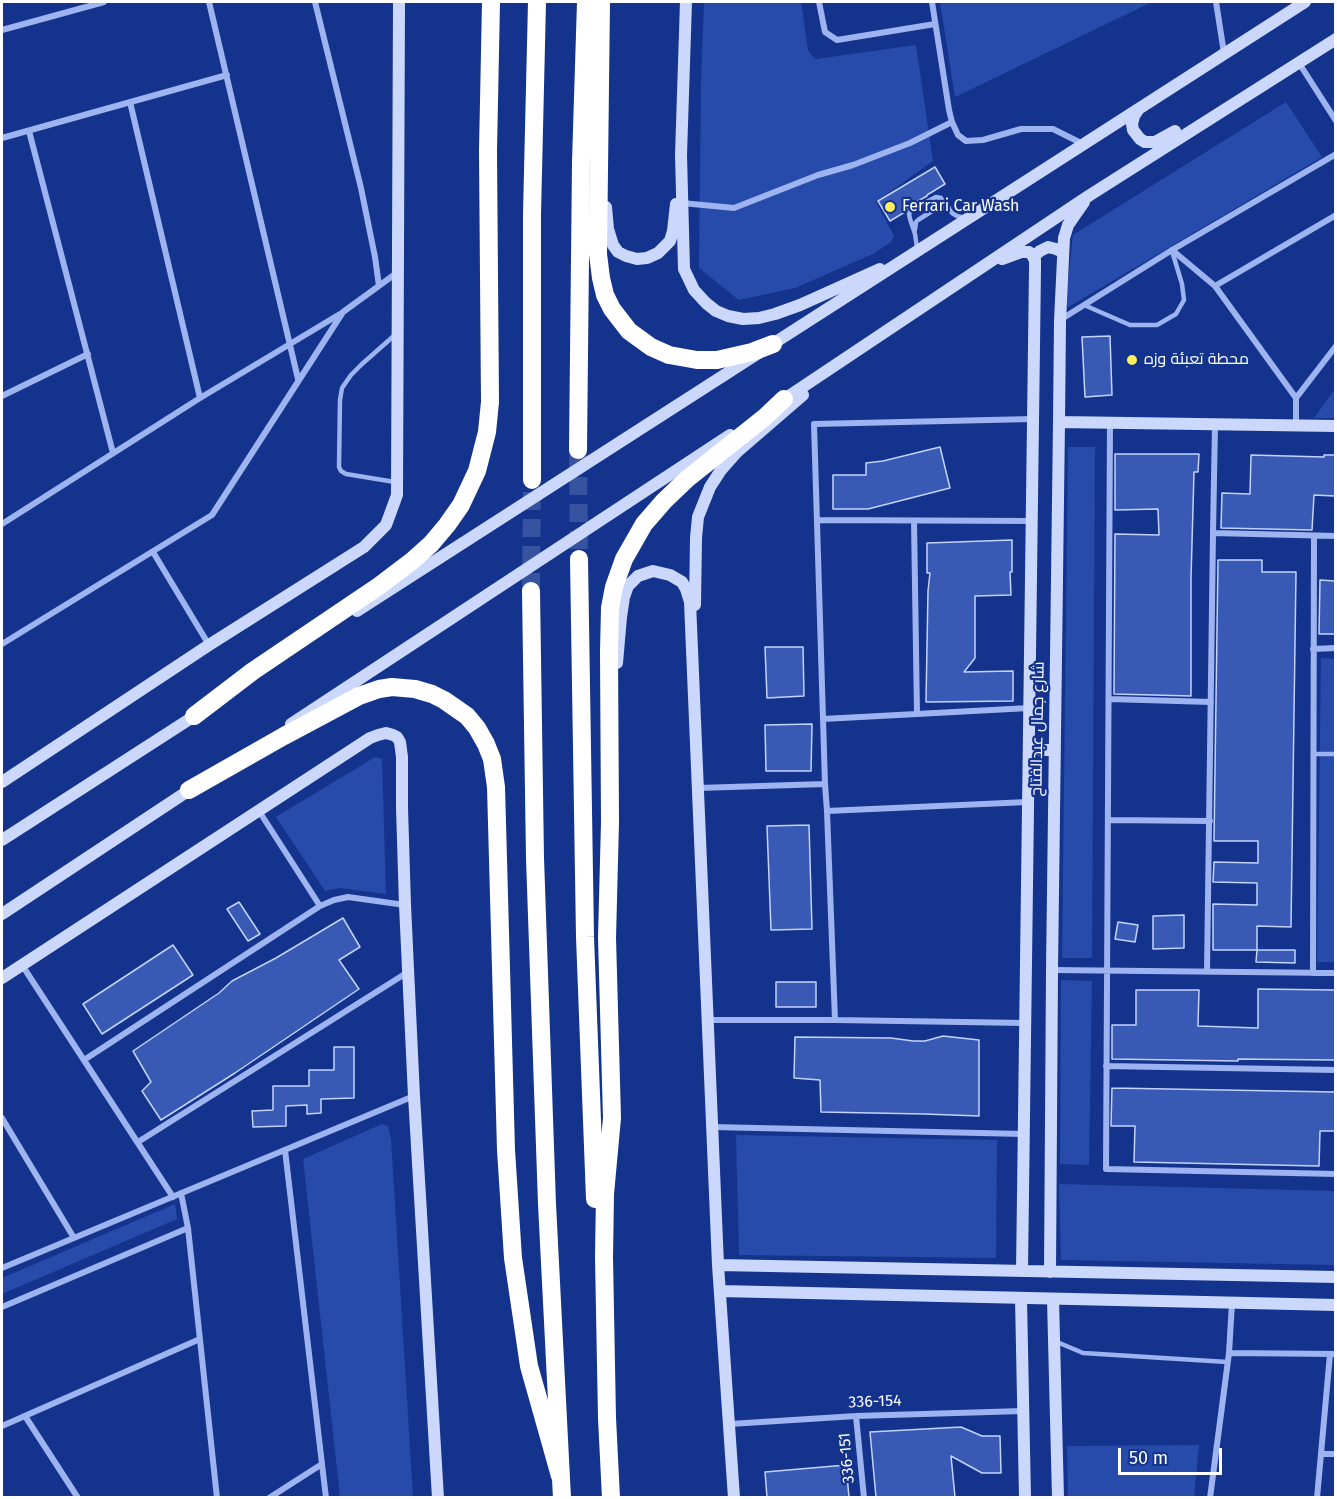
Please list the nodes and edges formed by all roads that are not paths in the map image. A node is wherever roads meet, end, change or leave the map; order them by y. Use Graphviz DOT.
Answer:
graph roads {
  1 [pos="104,2"];
  2 [pos="209,2"];
  3 [pos="315,2"];
  4 [pos="399,2"];
  5 [pos="491,2"];
  6 [pos="537,2"];
  7 [pos="585,2"];
  8 [pos="601,2"];
  9 [pos="686,2"];
  10 [pos="819,2"];
  11 [pos="932,2"];
  12 [pos="1216,2"];
  13 [pos="1305,2"];
  14 [pos="935,24"];
  15 [pos="2,30"];
  16 [pos="1335,39"];
  17 [pos="1224,53"];
  18 [pos="1299,63"];
  19 [pos="227,75"];
  20 [pos="130,102"];
  21 [pos="1143,104"];
  22 [pos="1226,107"];
  23 [pos="1335,121"];
  24 [pos="952,122"];
  25 [pos="29,131"];
  26 [pos="599,132"];
  27 [pos="2,138"];
  28 [pos="1083,144"];
  29 [pos="1335,154"];
  30 [pos="681,155"];
  31 [pos="1090,195"];
  32 [pos="682,203"];
  33 [pos="949,208"];
  34 [pos="1335,215"];
  35 [pos="968,218"];
  36 [pos="915,234"];
  37 [pos="1172,250"];
  38 [pos="917,251"];
  39 [pos="1063,252"];
  40 [pos="1033,257"];
  41 [pos="901,262"];
  42 [pos="981,267"];
  43 [pos="398,272"];
  44 [pos="379,286"];
  45 [pos="1215,286"];
  46 [pos="1084,305"];
  47 [pos="343,312"];
  48 [pos="1060,321"];
  49 [pos="398,332"];
  50 [pos="290,343"];
  51 [pos="773,344"];
  52 [pos="1335,346"];
  53 [pos="88,354"];
  54 [pos="842,362"];
  55 [pos="298,379"];
  56 [pos="2,396"];
  57 [pos="200,398"];
  58 [pos="1296,398"];
  59 [pos="784,399"];
  60 [pos="1033,419"];
  61 [pos="1059,422"];
  62 [pos="1110,423"];
  63 [pos="1215,424"];
  64 [pos="1296,425"];
  65 [pos="1335,426"];
  66 [pos="578,450"];
  67 [pos="113,453"];
  68 [pos="532,480"];
  69 [pos="397,482"];
  70 [pos="817,520"];
  71 [pos="914,521"];
  72 [pos="1032,521"];
  73 [pos="2,524"];
  74 [pos="1213,533"];
  75 [pos="1314,536"];
  76 [pos="1335,536"];
  77 [pos="153,552"];
  78 [pos="579,559"];
  79 [pos="531,591"];
  80 [pos="2,644"];
  81 [pos="209,645"];
  82 [pos="1335,648"];
  83 [pos="1313,649"];
  84 [pos="694,678"];
  85 [pos="1109,699"];
  86 [pos="1211,702"];
  87 [pos="1029,708"];
  88 [pos="917,714"];
  89 [pos="195,716"];
  90 [pos="823,719"];
  91 [pos="610,745"];
  92 [pos="1029,750"];
  93 [pos="1054,750"];
  94 [pos="1313,754"];
  95 [pos="1335,754"];
  96 [pos="2,782"];
  97 [pos="825,784"];
  98 [pos="698,788"];
  99 [pos="189,790"];
  100 [pos="1028,802"];
  101 [pos="259,811"];
  102 [pos="827,811"];
  103 [pos="1108,820"];
  104 [pos="1210,821"];
  105 [pos="2,840"];
  106 [pos="405,905"];
  107 [pos="320,906"];
  108 [pos="2,914"];
  109 [pos="22,964"];
  110 [pos="1052,970"];
  111 [pos="1107,970"];
  112 [pos="1207,971"];
  113 [pos="408,972"];
  114 [pos="1313,973"];
  115 [pos="1335,973"];
  116 [pos="2,978"];
  117 [pos="708,1020"];
  118 [pos="835,1020"];
  119 [pos="1025,1023"];
  120 [pos="84,1060"];
  121 [pos="1106,1066"];
  122 [pos="1335,1070"];
  123 [pos="414,1096"];
  124 [pos="2,1118"];
  125 [pos="712,1127"];
  126 [pos="1024,1134"];
  127 [pos="138,1142"];
  128 [pos="285,1150"];
  129 [pos="1335,1174"];
  130 [pos="181,1193"];
  131 [pos="173,1197"];
  132 [pos="188,1228"];
  133 [pos="74,1238"];
  134 [pos="718,1265"];
  135 [pos="2,1268"];
  136 [pos="1022,1271"];
  137 [pos="1050,1272"];
  138 [pos="1335,1278"];
  139 [pos="720,1292"];
  140 [pos="1021,1298"];
  141 [pos="1053,1299"];
  142 [pos="1232,1303"];
  143 [pos="1335,1305"];
  144 [pos="2,1307"];
  145 [pos="200,1339"];
  146 [pos="1054,1341"];
  147 [pos="1228,1353"];
  148 [pos="1333,1354"];
  149 [pos="1227,1362"];
  150 [pos="1023,1411"];
  151 [pos="25,1416"];
  152 [pos="856,1416"];
  153 [pos="729,1424"];
  154 [pos="2,1426"];
  155 [pos="1320,1454"];
  156 [pos="1335,1454"];
  157 [pos="322,1464"];
  158 [pos="560,1476"];
  159 [pos="78,1497"];
  160 [pos="217,1497"];
  161 [pos="269,1497"];
  162 [pos="326,1497"];
  163 [pos="438,1497"];
  164 [pos="562,1497"];
  165 [pos="611,1497"];
  166 [pos="734,1497"];
  167 [pos="864,1497"];
  168 [pos="1026,1497"];
  169 [pos="1058,1497"];
  170 [pos="1210,1497"];
  171 [pos="1317,1497"];
  1 -- 15 [label="street"];
  2 -- 19 [label="street"];
  3 -- 44 [label="street"];
  4 -- 43 [label="main road"];
  5 -- 89 [label="highway"];
  6 -- 68 [label="highway"];
  7 -- 66 [label="highway"];
  8 -- 26 [label="highway"];
  9 -- 30 [label="main road"];
  10 -- 14 [label="street"];
  11 -- 14 [label="street"];
  12 -- 17 [label="street"];
  13 -- 17 [label="main road"];
  14 -- 24 [label="street"];
  16 -- 18 [label="main road"];
  17 -- 21 [label="main road"];
  18 -- 22 [label="main road"];
  18 -- 23 [label="street"];
  19 -- 20 [label="street"];
  19 -- 50 [label="street"];
  20 -- 25 [label="street"];
  20 -- 57 [label="street"];
  21 -- 22 [label="main road"];
  21 -- 28 [label="main road"];
  22 -- 31 [label="main road"];
  24 -- 28 [label="street"];
  24 -- 32 [label="street"];
  25 -- 27 [label="street"];
  25 -- 53 [label="street"];
  26 -- 30 [label="main road"];
  26 -- 51 [label="highway"];
  28 -- 35 [label="main road"];
  29 -- 37 [label="street"];
  30 -- 32 [label="main road"];
  31 -- 39 [label="main road, شارع جمال عبدالفتاح"];
  31 -- 42 [label="main road"];
  32 -- 41 [label="main road"];
  33 -- 35 [label="lane"];
  33 -- 36 [label="lane"];
  33 -- 36 [label="lane"];
  34 -- 45 [label="street"];
  35 -- 38 [label="main road"];
  36 -- 38 [label="lane"];
  37 -- 45 [label="street"];
  37 -- 46 [label="street"];
  37 -- 46 [label="lane"];
  38 -- 41 [label="main road"];
  39 -- 40 [label="main road"];
  39 -- 48 [label="main road, شارع جمال عبدالفتاح"];
  40 -- 42 [label="main road"];
  40 -- 60 [label="main road, شارع جمال عبدالفتاح"];
  41 -- 51 [label="main road"];
  42 -- 54 [label="main road"];
  43 -- 44 [label="street"];
  43 -- 49 [label="main road"];
  44 -- 47 [label="street"];
  45 -- 58 [label="street"];
  46 -- 48 [label="street"];
  47 -- 50 [label="street"];
  47 -- 55 [label="street"];
  48 -- 61 [label="main road, شارع جمال عبدالفتاح"];
  49 -- 69 [label="main road"];
  49 -- 69 [label="lane"];
  50 -- 55 [label="street"];
  50 -- 57 [label="street"];
  51 -- 89 [label="main road"];
  52 -- 58 [label="street"];
  53 -- 56 [label="street"];
  53 -- 67 [label="street"];
  54 -- 59 [label="main road"];
  54 -- 84 [label="main road"];
  55 -- 77 [label="street"];
  57 -- 67 [label="street"];
  58 -- 64 [label="street"];
  59 -- 91 [label="highway"];
  59 -- 99 [label="main road"];
  60 -- 70 [label="street"];
  60 -- 72 [label="main road, شارع جمال عبدالفتاح"];
  61 -- 62 [label="main road"];
  61 -- 93 [label="main road, شارع جمال عبدالفتاح"];
  62 -- 63 [label="main road"];
  62 -- 85 [label="street"];
  63 -- 64 [label="main road"];
  63 -- 74 [label="street"];
  64 -- 65 [label="main road"];
  67 -- 73 [label="street"];
  69 -- 81 [label="main road"];
  70 -- 71 [label="street"];
  70 -- 90 [label="street"];
  71 -- 72 [label="street"];
  71 -- 88 [label="street"];
  72 -- 87 [label="main road, شارع جمال عبدالفتاح"];
  74 -- 75 [label="street"];
  74 -- 86 [label="street"];
  75 -- 76 [label="street"];
  75 -- 83 [label="street"];
  77 -- 80 [label="street"];
  77 -- 81 [label="street"];
  78 -- 165 [label="highway"];
  79 -- 158 [label="highway"];
  81 -- 96 [label="main road"];
  82 -- 83 [label="street"];
  83 -- 94 [label="street"];
  84 -- 91 [label="main road"];
  84 -- 98 [label="main road"];
  85 -- 86 [label="street"];
  85 -- 103 [label="street"];
  86 -- 104 [label="street"];
  87 -- 88 [label="street"];
  87 -- 92 [label="main road, شارع جمال عبدالفتاح"];
  88 -- 90 [label="street"];
  89 -- 105 [label="main road"];
  90 -- 97 [label="street"];
  91 -- 165 [label="highway"];
  92 -- 93 [label="main road"];
  92 -- 100 [label="main road, شارع جمال عبدالفتاح"];
  93 -- 110 [label="main road, شارع جمال عبدالفتاح"];
  94 -- 95 [label="lane"];
  94 -- 114 [label="street"];
  97 -- 98 [label="street"];
  97 -- 102 [label="street"];
  98 -- 117 [label="main road"];
  99 -- 108 [label="main road"];
  99 -- 158 [label="highway"];
  100 -- 102 [label="street"];
  100 -- 119 [label="main road, شارع جمال عبدالفتاح"];
  101 -- 106 [label="main road"];
  101 -- 107 [label="street"];
  101 -- 109 [label="main road"];
  102 -- 118 [label="street"];
  103 -- 104 [label="street"];
  103 -- 111 [label="street"];
  104 -- 112 [label="street"];
  106 -- 107 [label="street"];
  106 -- 113 [label="main road"];
  107 -- 120 [label="street"];
  109 -- 116 [label="main road"];
  109 -- 120 [label="street"];
  110 -- 111 [label="street"];
  110 -- 137 [label="main road, شارع جمال عبدالفتاح"];
  111 -- 112 [label="street"];
  111 -- 121 [label="street"];
  112 -- 114 [label="street"];
  113 -- 123 [label="main road"];
  113 -- 127 [label="street"];
  114 -- 115 [label="street"];
  117 -- 118 [label="street"];
  117 -- 125 [label="main road"];
  118 -- 119 [label="street"];
  119 -- 126 [label="main road, شارع جمال عبدالفتاح"];
  120 -- 127 [label="street"];
  121 -- 122 [label="street"];
  121 -- 129 [label="street"];
  123 -- 128 [label="street"];
  123 -- 163 [label="main road"];
  124 -- 133 [label="street"];
  125 -- 126 [label="street"];
  125 -- 134 [label="main road"];
  126 -- 136 [label="main road, شارع جمال عبدالفتاح"];
  127 -- 131 [label="street"];
  128 -- 130 [label="street"];
  128 -- 157 [label="street"];
  130 -- 131 [label="street"];
  130 -- 132 [label="street"];
  131 -- 133 [label="street"];
  132 -- 144 [label="street"];
  132 -- 145 [label="street"];
  133 -- 135 [label="street"];
  134 -- 136 [label="main road"];
  134 -- 139 [label="main road"];
  136 -- 137 [label="main road"];
  137 -- 138 [label="main road"];
  139 -- 140 [label="main road"];
  139 -- 153 [label="main road"];
  140 -- 141 [label="main road"];
  140 -- 150 [label="main road"];
  141 -- 142 [label="main road"];
  141 -- 146 [label="main road"];
  142 -- 143 [label="main road"];
  142 -- 147 [label="street"];
  145 -- 151 [label="street"];
  145 -- 160 [label="street"];
  146 -- 149 [label="lane"];
  146 -- 169 [label="main road"];
  147 -- 148 [label="street"];
  147 -- 149 [label="street"];
  148 -- 155 [label="street"];
  149 -- 170 [label="street"];
  150 -- 152 [label="street, 336-154"];
  150 -- 168 [label="main road"];
  151 -- 154 [label="street"];
  151 -- 159 [label="street"];
  152 -- 153 [label="street, 336-154"];
  152 -- 167 [label="street, 336-151"];
  153 -- 166 [label="main road"];
  155 -- 156 [label="street"];
  155 -- 171 [label="street"];
  157 -- 161 [label="street"];
  157 -- 162 [label="street"];
  158 -- 164 [label="highway"];
}
